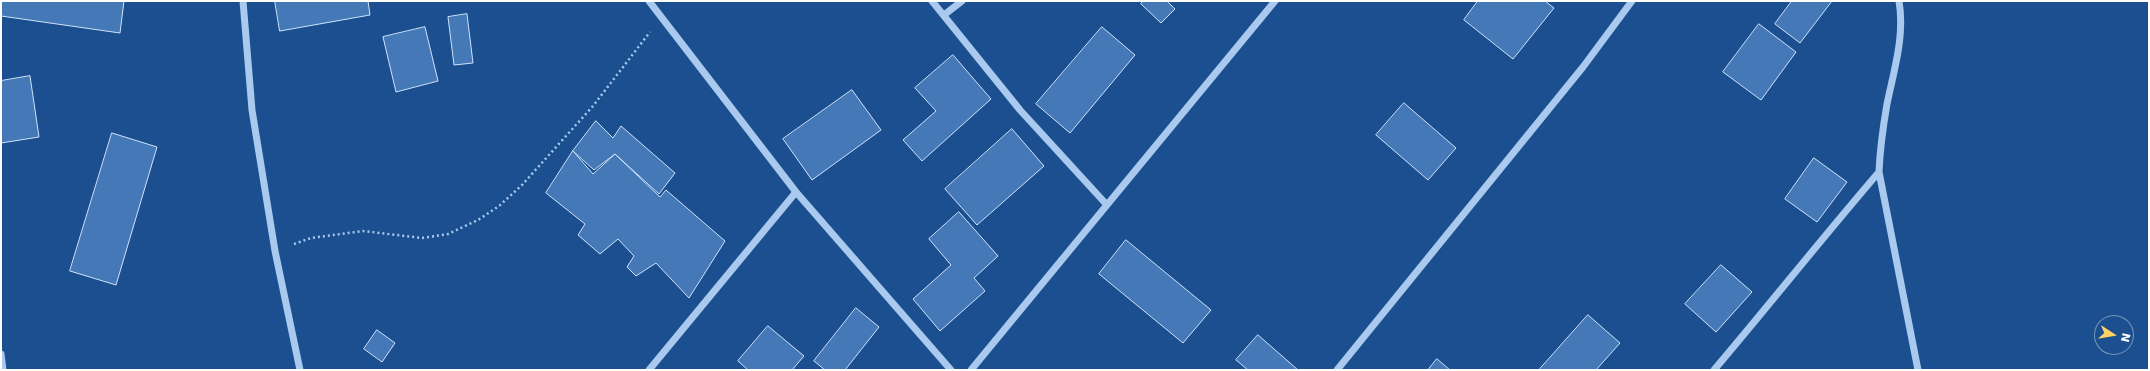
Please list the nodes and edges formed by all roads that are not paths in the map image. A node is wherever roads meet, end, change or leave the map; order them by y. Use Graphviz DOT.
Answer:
graph roads {
  1 [pos="243,1"];
  2 [pos="649,1"];
  3 [pos="932,1"];
  4 [pos="962,1"];
  5 [pos="1275,1"];
  6 [pos="1632,1"];
  7 [pos="1899,1"];
  8 [pos="944,15"];
  9 [pos="1879,172"];
  10 [pos="796,192"];
  11 [pos="1107,205"];
  12 [pos="1,354"];
  13 [pos="3,370"];
  14 [pos="300,370"];
  15 [pos="649,370"];
  16 [pos="951,370"];
  17 [pos="971,370"];
  18 [pos="1337,370"];
  19 [pos="1714,370"];
  20 [pos="1918,370"];
  1 -- 14 [label="street"];
  2 -- 10 [label="street"];
  3 -- 8 [label="street"];
  4 -- 8 [label="street"];
  5 -- 11 [label="street"];
  6 -- 18 [label="street"];
  7 -- 9 [label="street"];
  8 -- 11 [label="street"];
  9 -- 19 [label="street"];
  9 -- 20 [label="street"];
  10 -- 15 [label="street"];
  10 -- 16 [label="street"];
  11 -- 17 [label="street"];
  12 -- 13 [label="street"];
}
